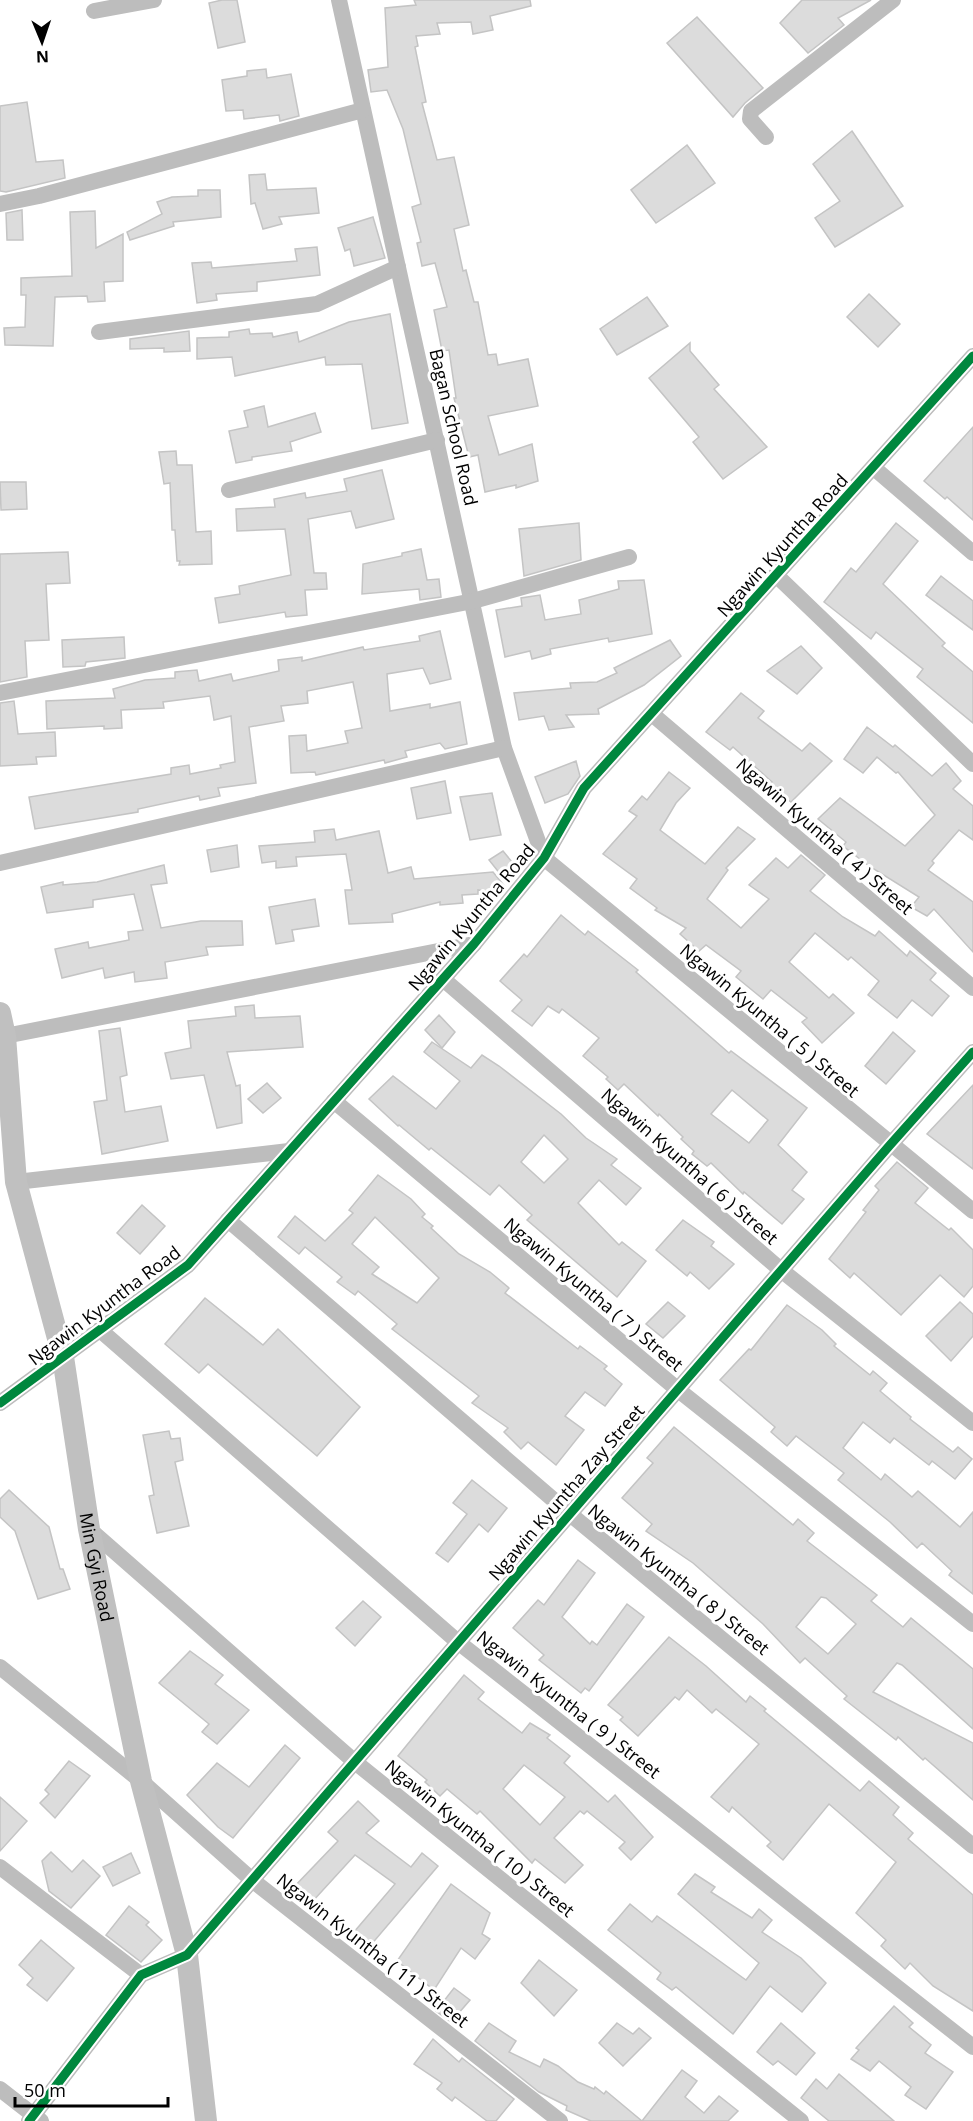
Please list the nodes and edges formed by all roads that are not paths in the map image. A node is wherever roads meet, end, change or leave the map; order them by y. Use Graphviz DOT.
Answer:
graph roads {
  1 [pos="154,0"];
  2 [pos="339,0"];
  3 [pos="893,0"];
  4 [pos="94,11"];
  5 [pos="363,110"];
  6 [pos="766,136"];
  7 [pos="0,204"];
  8 [pos="398,267"];
  9 [pos="99,332"];
  10 [pos="973,356"];
  11 [pos="437,440"];
  12 [pos="874,468"];
  13 [pos="230,490"];
  14 [pos="973,553"];
  15 [pos="630,557"];
  16 [pos="777,576"];
  17 [pos="473,601"];
  18 [pos="0,693"];
  19 [pos="652,714"];
  20 [pos="504,748"];
  21 [pos="973,764"];
  22 [pos="544,858"];
  23 [pos="0,863"];
  24 [pos="474,944"];
  25 [pos="443,979"];
  26 [pos="973,988"];
  27 [pos="0,1013"];
  28 [pos="5,1036"];
  29 [pos="973,1052"];
  30 [pos="334,1101"];
  31 [pos="890,1144"];
  32 [pos="290,1151"];
  33 [pos="16,1182"];
  34 [pos="973,1211"];
  35 [pos="228,1220"];
  36 [pos="781,1270"];
  37 [pos="100,1330"];
  38 [pos="63,1357"];
  39 [pos="677,1389"];
  40 [pos="0,1403"];
  41 [pos="973,1423"];
  42 [pos="570,1514"];
  43 [pos="89,1529"];
  44 [pos="973,1624"];
  45 [pos="458,1642"];
  46 [pos="0,1667"];
  47 [pos="355,1762"];
  48 [pos="141,1781"];
  49 [pos="973,1846"];
  50 [pos="0,1867"];
  51 [pos="252,1880"];
  52 [pos="186,1956"];
  53 [pos="141,1975"];
  54 [pos="973,2047"];
  55 [pos="0,2089"];
  56 [pos="34,2119"];
  57 [pos="206,2121"];
  58 [pos="560,2121"];
  59 [pos="801,2121"];
  1 -- 4 [label="street"];
  2 -- 5 [label="street, Bagan School Road"];
  3 -- 6 [label="street"];
  5 -- 7 [label="street"];
  5 -- 8 [label="street, Bagan School Road"];
  8 -- 9 [label="street"];
  8 -- 11 [label="street, Bagan School Road"];
  10 -- 12 [label="street, Ngawin Kyuntha Road"];
  11 -- 13 [label="street"];
  11 -- 17 [label="street, Bagan School Road"];
  12 -- 14 [label="street"];
  12 -- 16 [label="street, Ngawin Kyuntha Road"];
  15 -- 17 [label="street"];
  16 -- 19 [label="street, Ngawin Kyuntha Road"];
  16 -- 21 [label="street"];
  17 -- 18 [label="street"];
  17 -- 20 [label="street, Bagan School Road"];
  19 -- 22 [label="street, Ngawin Kyuntha Road"];
  19 -- 26 [label="street, Ngawin Kyuntha ( 4 ) Street"];
  20 -- 22 [label="street, Bagan School Road"];
  20 -- 23 [label="street"];
  22 -- 24 [label="street, Ngawin Kyuntha Road"];
  22 -- 31 [label="street, Ngawin Kyuntha ( 5 ) Street"];
  24 -- 25 [label="street, Ngawin Kyuntha Road"];
  24 -- 28 [label="street"];
  25 -- 30 [label="street, Ngawin Kyuntha Road"];
  25 -- 36 [label="street, Ngawin Kyuntha ( 6 ) Street"];
  27 -- 28 [label="main road, Min Gyi Road"];
  28 -- 33 [label="main road, Min Gyi Road"];
  29 -- 31 [label="street, Ngawin Kyuntha Zay Street"];
  30 -- 32 [label="street, Ngawin Kyuntha Road"];
  30 -- 39 [label="street, Ngawin Kyuntha ( 7 ) Street"];
  31 -- 34 [label="street, Ngawin Kyuntha ( 5 ) Street"];
  31 -- 36 [label="street, Ngawin Kyuntha Zay Street"];
  32 -- 33 [label="street"];
  32 -- 35 [label="street, Ngawin Kyuntha Road"];
  33 -- 38 [label="main road, Min Gyi Road"];
  35 -- 37 [label="street, Ngawin Kyuntha Road"];
  35 -- 42 [label="street, Ngawin Kyuntha ( 8 ) Street"];
  36 -- 39 [label="street, Ngawin Kyuntha Zay Street"];
  36 -- 41 [label="street, Ngawin Kyuntha ( 6 ) Street"];
  37 -- 38 [label="street, Ngawin Kyuntha Road"];
  37 -- 45 [label="street, Ngawin Kyuntha ( 9 ) Street"];
  38 -- 40 [label="street, Ngawin Kyuntha Road"];
  38 -- 43 [label="main road, Min Gyi Road"];
  39 -- 42 [label="street, Ngawin Kyuntha Zay Street"];
  39 -- 44 [label="street, Ngawin Kyuntha ( 7 ) Street"];
  42 -- 45 [label="street, Ngawin Kyuntha Zay Street"];
  42 -- 49 [label="street, Ngawin Kyuntha ( 8 ) Street"];
  43 -- 47 [label="street, Ngawin Kyuntha ( 10 ) Street"];
  43 -- 48 [label="main road, Min Gyi Road"];
  45 -- 47 [label="street, Ngawin Kyuntha Zay Street"];
  45 -- 54 [label="street, Ngawin Kyuntha ( 9 ) Street"];
  46 -- 48 [label="street, Ngawin Kyuntha ( 11 ) Street"];
  47 -- 51 [label="street, Ngawin Kyuntha Zay Street"];
  47 -- 59 [label="street, Ngawin Kyuntha ( 10 ) Street"];
  48 -- 51 [label="street, Ngawin Kyuntha ( 11 ) Street"];
  48 -- 52 [label="main road, Min Gyi Road"];
  50 -- 53 [label="street"];
  51 -- 52 [label="street, Ngawin Kyuntha Zay Street"];
  51 -- 58 [label="street, Ngawin Kyuntha ( 11 ) Street"];
  52 -- 53 [label="street"];
  52 -- 57 [label="main road, Min Gyi Road"];
  53 -- 56 [label="street"];
  55 -- 56 [label="street"];
}
